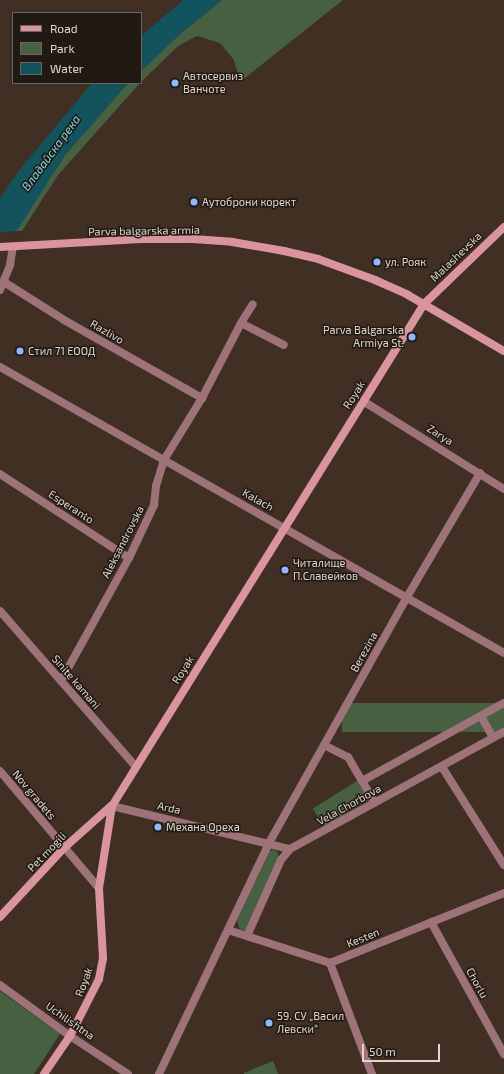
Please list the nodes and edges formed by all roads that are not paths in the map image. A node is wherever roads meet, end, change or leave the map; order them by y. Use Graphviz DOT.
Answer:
graph roads {
  1 [pos="504,227"];
  2 [pos="13,246"];
  3 [pos="0,247"];
  4 [pos="4,282"];
  5 [pos="0,290"];
  6 [pos="253,304"];
  7 [pos="424,304"];
  8 [pos="241,323"];
  9 [pos="284,345"];
  10 [pos="504,351"];
  11 [pos="0,367"];
  12 [pos="202,398"];
  13 [pos="363,401"];
  14 [pos="164,460"];
  15 [pos="480,473"];
  16 [pos="0,474"];
  17 [pos="504,489"];
  18 [pos="285,527"];
  19 [pos="129,558"];
  20 [pos="407,598"];
  21 [pos="0,611"];
  22 [pos="504,653"];
  23 [pos="61,681"];
  24 [pos="504,703"];
  25 [pos="481,716"];
  26 [pos="504,732"];
  27 [pos="493,738"];
  28 [pos="324,745"];
  29 [pos="136,767"];
  30 [pos="442,767"];
  31 [pos="0,771"];
  32 [pos="362,781"];
  33 [pos="375,803"];
  34 [pos="112,806"];
  35 [pos="269,843"];
  36 [pos="64,848"];
  37 [pos="290,849"];
  38 [pos="504,865"];
  39 [pos="99,888"];
  40 [pos="504,893"];
  41 [pos="0,917"];
  42 [pos="431,922"];
  43 [pos="228,930"];
  44 [pos="247,936"];
  45 [pos="330,963"];
  46 [pos="0,985"];
  47 [pos="70,1036"];
  48 [pos="504,1054"];
  49 [pos="44,1074"];
  50 [pos="128,1074"];
  51 [pos="159,1074"];
  52 [pos="372,1074"];
  1 -- 7 [label="street, Malashevska"];
  2 -- 3 [label="street, Parva balgarska armia"];
  2 -- 4 [label="street"];
  2 -- 7 [label="street, Parva balgarska armia"];
  4 -- 5 [label="street"];
  4 -- 12 [label="street, Razlivo"];
  6 -- 8 [label="street, Aleksandrovska"];
  7 -- 10 [label="street, Parva balgarska armia"];
  7 -- 13 [label="street, Royak"];
  8 -- 9 [label="street"];
  8 -- 12 [label="street, Aleksandrovska"];
  11 -- 14 [label="street, Kalach"];
  12 -- 14 [label="street, Aleksandrovska"];
  13 -- 15 [label="street, Zarya"];
  13 -- 18 [label="street, Royak"];
  14 -- 18 [label="street, Kalach"];
  14 -- 19 [label="street, Aleksandrovska"];
  15 -- 17 [label="street, Zarya"];
  15 -- 20 [label="street, Berezina"];
  16 -- 19 [label="street, Esperanto"];
  18 -- 20 [label="street, Kalach"];
  18 -- 29 [label="street, Royak"];
  19 -- 23 [label="street, Aleksandrovska"];
  20 -- 22 [label="street, Kalach"];
  20 -- 28 [label="street, Berezina"];
  21 -- 23 [label="street, Sinite kamani"];
  23 -- 29 [label="street, Sinite kamani"];
  24 -- 25 [label="street, Vela Chorbova"];
  25 -- 27 [label="street"];
  25 -- 32 [label="street, Vela Chorbova"];
  26 -- 27 [label="street, Vela Chorbova"];
  27 -- 30 [label="street, Vela Chorbova"];
  28 -- 32 [label="street"];
  28 -- 35 [label="street, Berezina"];
  29 -- 34 [label="street, Royak"];
  30 -- 33 [label="street, Vela Chorbova"];
  30 -- 38 [label="street"];
  31 -- 36 [label="street, Nov gradets"];
  32 -- 33 [label="street"];
  33 -- 37 [label="street, Vela Chorbova"];
  34 -- 35 [label="street, Arda"];
  34 -- 36 [label="street, Pet mogili"];
  34 -- 39 [label="street, Royak"];
  35 -- 37 [label="street, Arda"];
  35 -- 43 [label="street"];
  36 -- 39 [label="street, Nov gradets"];
  36 -- 41 [label="street, Pet mogili"];
  37 -- 44 [label="street, Vela Chorbova"];
  39 -- 47 [label="street, Royak"];
  40 -- 42 [label="street, Kesten"];
  42 -- 45 [label="street, Kesten"];
  42 -- 48 [label="street, Chorlu"];
  43 -- 44 [label="street"];
  43 -- 51 [label="street"];
  44 -- 45 [label="street"];
  45 -- 52 [label="street"];
  46 -- 47 [label="street, Uchilishtna"];
  47 -- 49 [label="street, Royak"];
  47 -- 50 [label="street, Uchilishtna"];
}
